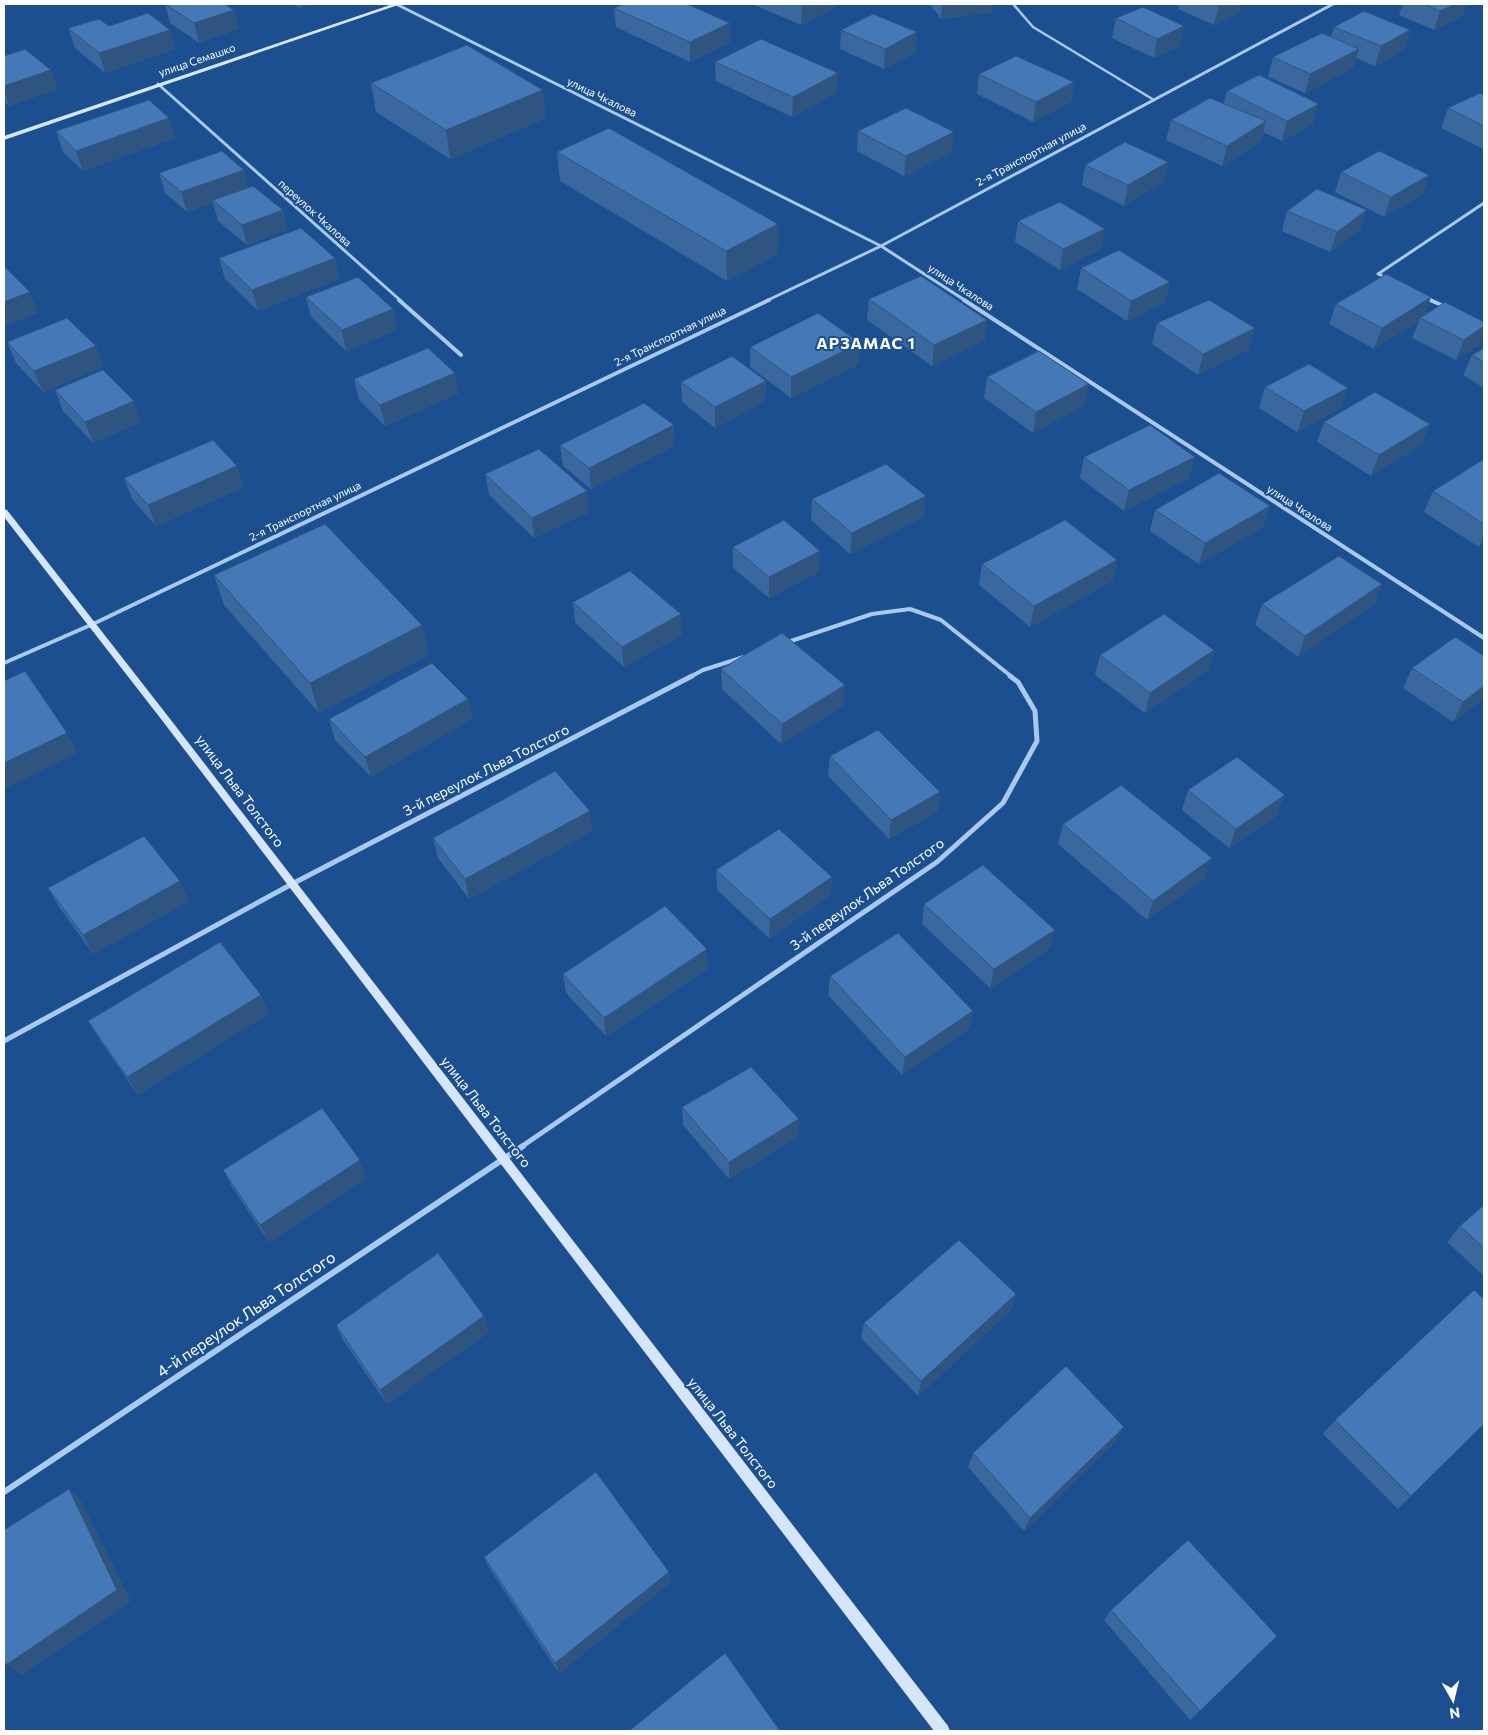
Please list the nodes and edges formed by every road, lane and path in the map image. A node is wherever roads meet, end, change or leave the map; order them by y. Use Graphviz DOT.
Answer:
graph roads {
  1 [pos="397,4"];
  2 [pos="1013,4"];
  3 [pos="1333,4"];
  4 [pos="158,84"];
  5 [pos="1154,100"];
  6 [pos="4,138"];
  7 [pos="1484,204"];
  8 [pos="882,246"];
  9 [pos="1396,282"];
  10 [pos="1422,296"];
  11 [pos="1449,308"];
  12 [pos="461,355"];
  13 [pos="4,512"];
  14 [pos="93,624"];
  15 [pos="1484,638"];
  16 [pos="778,646"];
  17 [pos="750,655"];
  18 [pos="4,663"];
  19 [pos="292,884"];
  20 [pos="4,1041"];
  21 [pos="504,1159"];
  22 [pos="4,1492"];
  23 [pos="944,1731"];
  1 -- 4 [label="street, улица Семашко"];
  1 -- 8 [label="street, улица Чкалова"];
  2 -- 5 [label="lane"];
  3 -- 5 [label="street, 2-я Транспортная улица"];
  4 -- 6 [label="street, улица Семашко"];
  4 -- 12 [label="street, переулок Чкалова"];
  5 -- 8 [label="street, 2-я Транспортная улица"];
  7 -- 9 [label="street"];
  8 -- 14 [label="street, 2-я Транспортная улица"];
  8 -- 15 [label="street, улица Чкалова"];
  10 -- 11 [label="street"];
  13 -- 14 [label="street, улица Льва Толстого"];
  14 -- 18 [label="street, 2-я Транспортная улица"];
  14 -- 19 [label="street, улица Льва Толстого"];
  16 -- 21 [label="street, 3-й переулок Льва Толстого"];
  17 -- 19 [label="street, 3-й переулок Льва Толстого"];
  19 -- 20 [label="street"];
  19 -- 21 [label="street, улица Льва Толстого"];
  21 -- 22 [label="street, 4-й переулок Льва Толстого"];
  21 -- 23 [label="street, улица Льва Толстого"];
}
